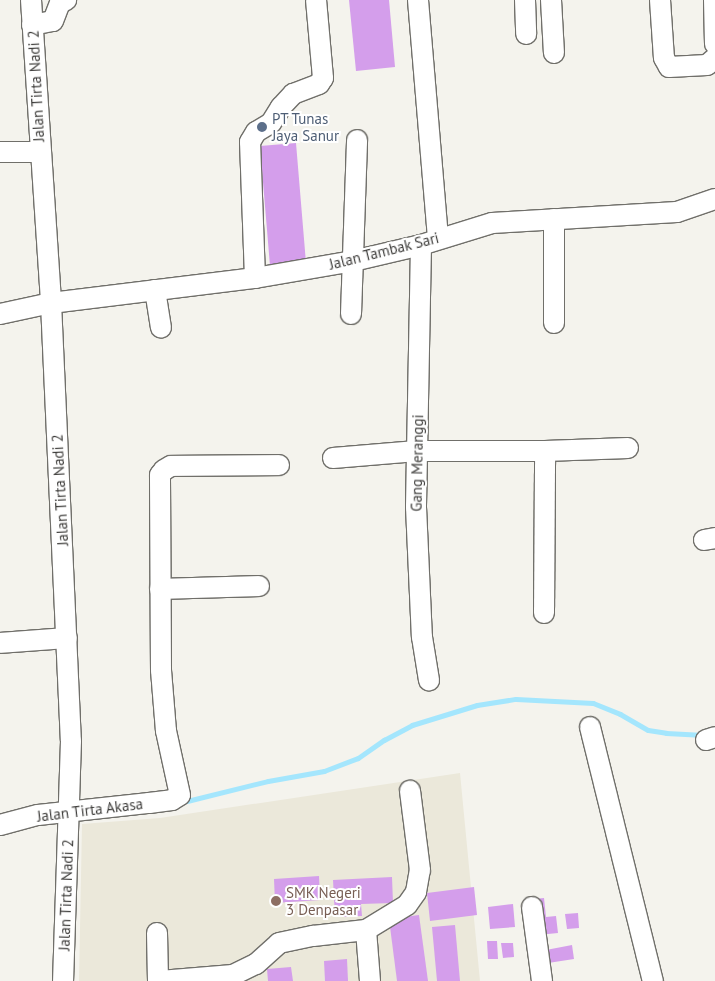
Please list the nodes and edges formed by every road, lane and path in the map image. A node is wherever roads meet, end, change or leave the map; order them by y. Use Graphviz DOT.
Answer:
graph roads {
  1 [pos="31,0"];
  2 [pos="66,0"];
  3 [pos="316,0"];
  4 [pos="418,0"];
  5 [pos="525,0"];
  6 [pos="551,0"];
  7 [pos="660,0"];
  8 [pos="714,0"];
  9 [pos="32,25"];
  10 [pos="526,34"];
  11 [pos="715,44"];
  12 [pos="554,53"];
  13 [pos="715,58"];
  14 [pos="357,140"];
  15 [pos="0,152"];
  16 [pos="39,152"];
  17 [pos="715,199"];
  18 [pos="554,219"];
  19 [pos="429,242"];
  20 [pos="353,261"];
  21 [pos="254,278"];
  22 [pos="155,290"];
  23 [pos="51,303"];
  24 [pos="0,314"];
  25 [pos="351,314"];
  26 [pos="554,322"];
  27 [pos="161,328"];
  28 [pos="628,448"];
  29 [pos="417,451"];
  30 [pos="545,451"];
  31 [pos="333,458"];
  32 [pos="279,465"];
  33 [pos="259,586"];
  34 [pos="160,589"];
  35 [pos="544,613"];
  36 [pos="68,638"];
  37 [pos="0,643"];
  38 [pos="429,680"];
  39 [pos="590,727"];
  40 [pos="410,791"];
  41 [pos="69,810"];
  42 [pos="0,825"];
  43 [pos="532,908"];
  44 [pos="366,930"];
  45 [pos="157,933"];
  46 [pos="63,981"];
  47 [pos="159,981"];
  48 [pos="370,981"];
  49 [pos="542,981"];
  50 [pos="653,981"];
  1 -- 9 [label="street, Jalan Tirta Nadi 2"];
  2 -- 9 [label="street"];
  3 -- 21 [label="street"];
  4 -- 19 [label="street, Gang Meranggi"];
  5 -- 10 [label="street"];
  6 -- 12 [label="street"];
  7 -- 13 [label="street"];
  8 -- 11 [label="street"];
  9 -- 16 [label="street, Jalan Tirta Nadi 2"];
  14 -- 20 [label="street"];
  15 -- 16 [label="street"];
  16 -- 23 [label="street, Jalan Tirta Nadi 2"];
  17 -- 18 [label="street, Jalan Tambak Sari"];
  18 -- 19 [label="street, Jalan Tambak Sari"];
  18 -- 26 [label="street"];
  19 -- 20 [label="street, Jalan Tambak Sari"];
  19 -- 29 [label="street, Gang Meranggi"];
  20 -- 21 [label="street, Jalan Tambak Sari"];
  20 -- 25 [label="street"];
  21 -- 22 [label="street, Jalan Tambak Sari"];
  22 -- 23 [label="street, Jalan Tambak Sari"];
  22 -- 27 [label="street"];
  23 -- 24 [label="street, Jalan Tambak Sari"];
  23 -- 36 [label="street, Jalan Tirta Nadi 2"];
  28 -- 30 [label="street"];
  29 -- 30 [label="street"];
  29 -- 31 [label="street"];
  29 -- 38 [label="street, Gang Meranggi"];
  30 -- 35 [label="street"];
  32 -- 34 [label="street"];
  33 -- 34 [label="street"];
  34 -- 41 [label="street, Jalan Tirta Akasa"];
  36 -- 37 [label="street"];
  36 -- 41 [label="street, Jalan Tirta Nadi 2"];
  39 -- 50 [label="street"];
  40 -- 44 [label="street"];
  41 -- 42 [label="street, Jalan Tirta Akasa"];
  41 -- 46 [label="street, Jalan Tirta Nadi 2"];
  43 -- 49 [label="street"];
  44 -- 47 [label="street"];
  44 -- 48 [label="street"];
  45 -- 47 [label="street"];
}
